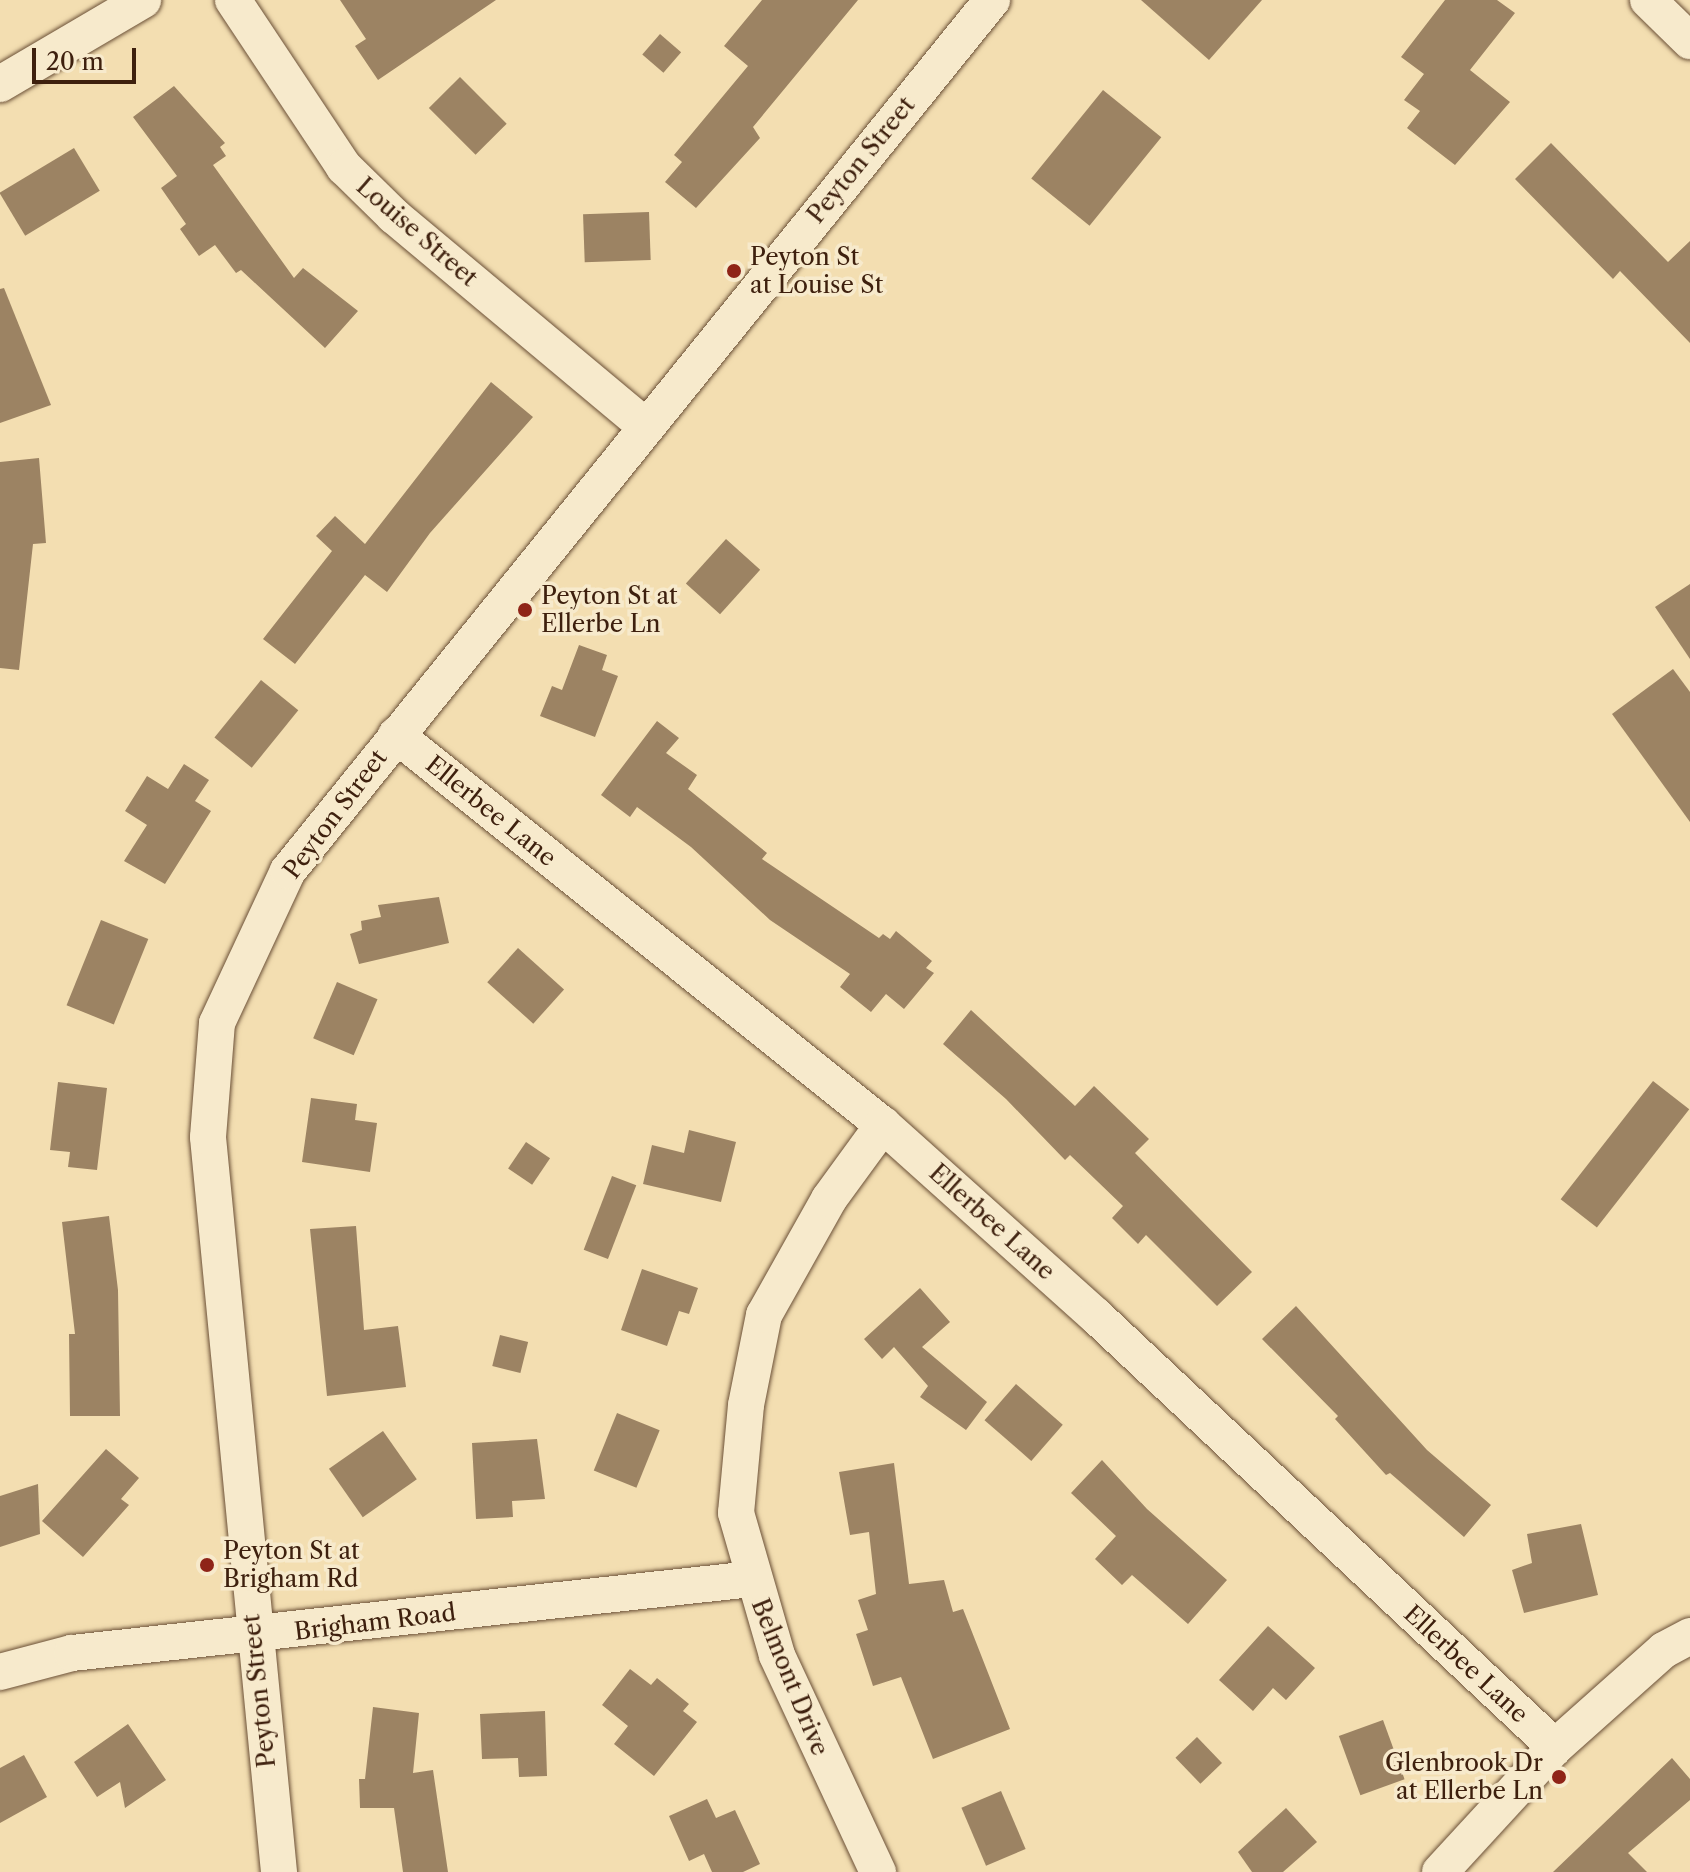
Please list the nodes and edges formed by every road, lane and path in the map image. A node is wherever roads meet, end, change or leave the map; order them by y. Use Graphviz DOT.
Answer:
graph roads {
  1 [pos="143,0"];
  2 [pos="233,0"];
  3 [pos="992,0"];
  4 [pos="1648,0"];
  5 [pos="1690,41"];
  6 [pos="0,84"];
  7 [pos="644,425"];
  8 [pos="396,735"];
  9 [pos="883,1125"];
  10 [pos="752,1579"];
  11 [pos="1690,1636"];
  12 [pos="252,1637"];
  13 [pos="0,1672"];
  14 [pos="1555,1747"];
  15 [pos="279,1872"];
  16 [pos="878,1872"];
  17 [pos="1440,1872"];
  1 -- 6 [label="street"];
  2 -- 7 [label="street, Louise Street"];
  3 -- 7 [label="street, Peyton Street"];
  4 -- 5 [label="street"];
  7 -- 8 [label="street, Peyton Street"];
  8 -- 9 [label="street, Ellerbee Lane"];
  8 -- 12 [label="street, Peyton Street"];
  9 -- 10 [label="street, Belmont Drive"];
  9 -- 14 [label="street, Ellerbee Lane"];
  10 -- 12 [label="street, Brigham Road"];
  10 -- 16 [label="street, Belmont Drive"];
  11 -- 14 [label="street"];
  12 -- 13 [label="street, Brigham Road"];
  12 -- 15 [label="street, Peyton Street"];
  14 -- 17 [label="street"];
}
